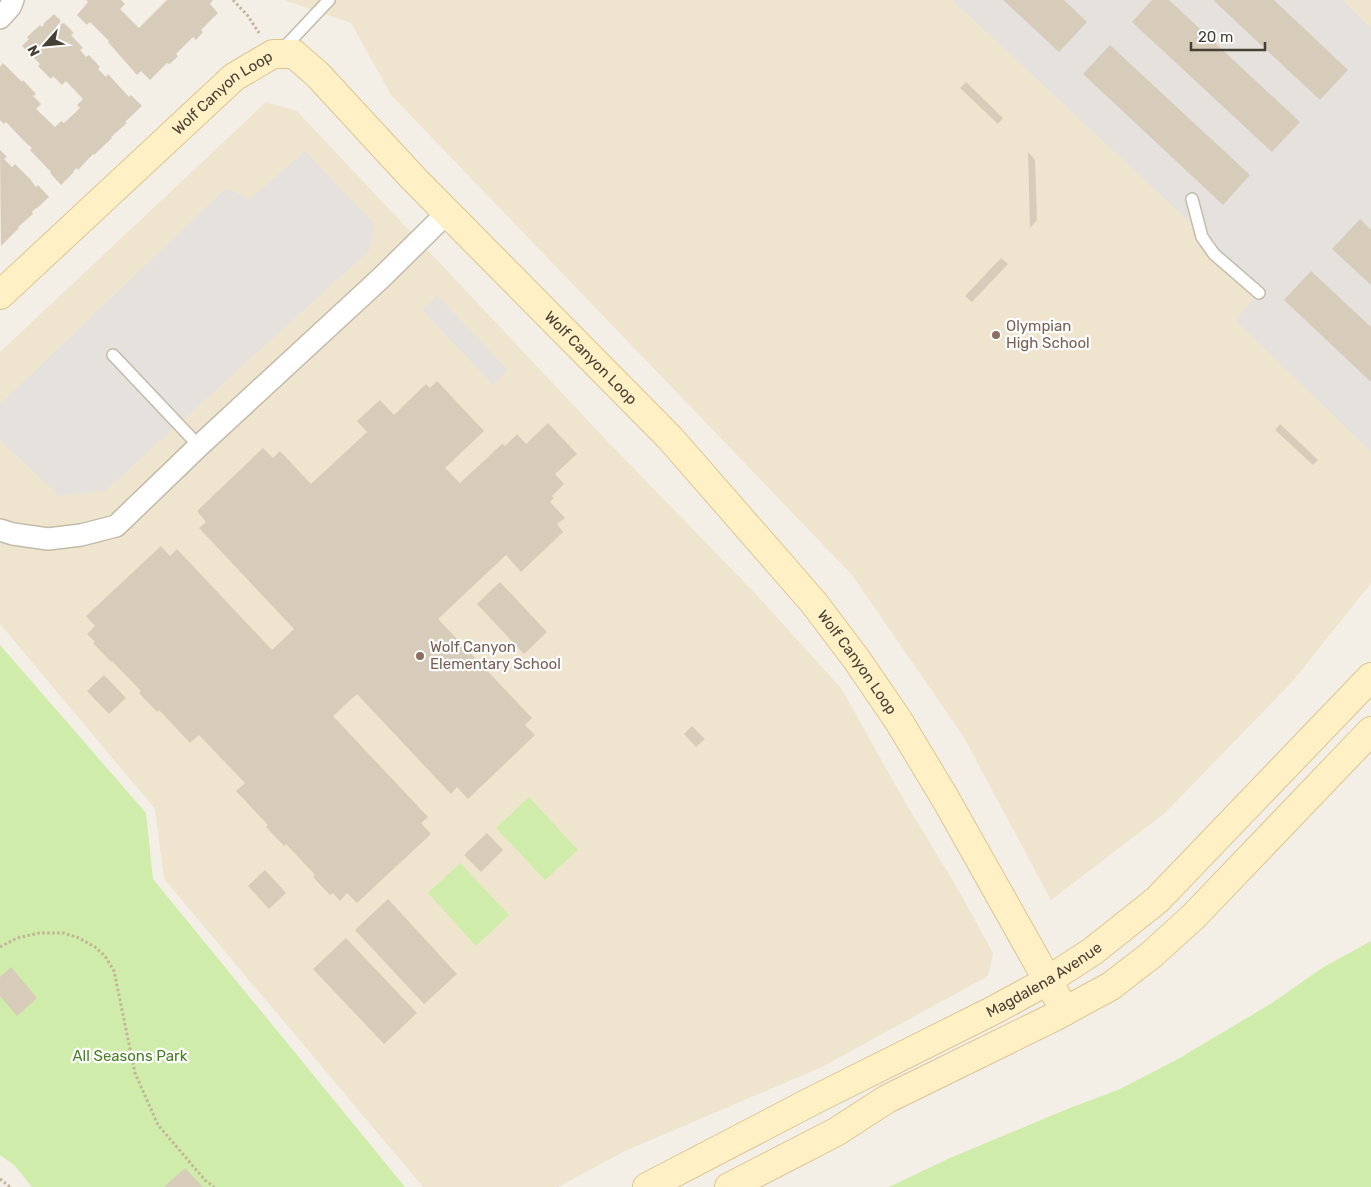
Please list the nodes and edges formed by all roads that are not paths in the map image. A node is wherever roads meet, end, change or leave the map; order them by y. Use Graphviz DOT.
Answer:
graph roads {
  1 [pos="13,0"];
  2 [pos="329,0"];
  3 [pos="0,18"];
  4 [pos="275,54"];
  5 [pos="1192,199"];
  6 [pos="447,213"];
  7 [pos="1259,293"];
  8 [pos="0,294"];
  9 [pos="113,355"];
  10 [pos="198,446"];
  11 [pos="0,530"];
  12 [pos="1371,677"];
  13 [pos="1371,731"];
  14 [pos="1047,980"];
  15 [pos="1065,1011"];
  16 [pos="647,1187"];
  17 [pos="729,1187"];
  1 -- 3 [label="street"];
  2 -- 4 [label="lane"];
  4 -- 6 [label="street, Wolf Canyon Loop"];
  4 -- 8 [label="street, Wolf Canyon Loop"];
  5 -- 7 [label="lane"];
  6 -- 10 [label="street"];
  6 -- 14 [label="street, Wolf Canyon Loop"];
  9 -- 10 [label="lane"];
  10 -- 11 [label="street"];
  12 -- 14 [label="street, Magdalena Avenue"];
  13 -- 15 [label="street"];
  14 -- 15 [label="street, Wolf Canyon Loop"];
  14 -- 16 [label="street, Magdalena Avenue"];
  15 -- 17 [label="street"];
}
